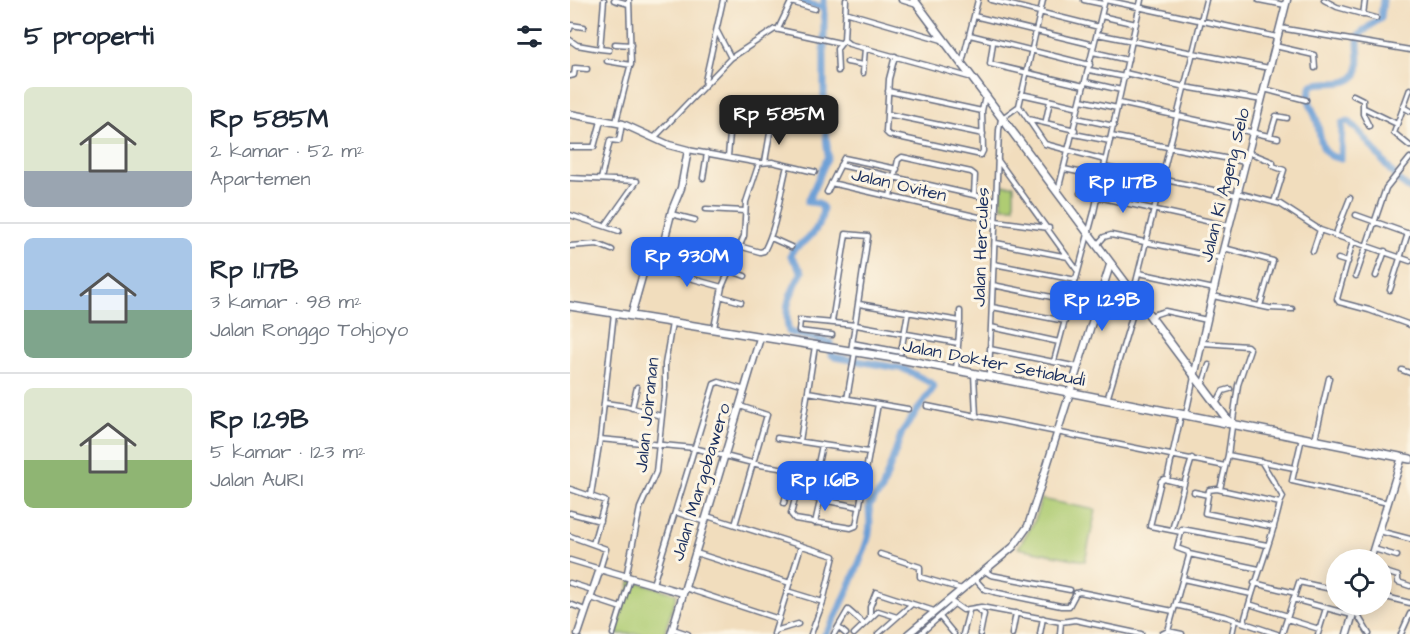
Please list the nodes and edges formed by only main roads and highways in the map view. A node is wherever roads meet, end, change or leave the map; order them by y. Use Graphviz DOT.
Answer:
graph roads {
  1 [pos="916,2"];
  2 [pos="570,306"];
  3 [pos="1232,423"];
  4 [pos="1410,459"];
  1 -- 3 [label="main road"];
  2 -- 3 [label="main road, Jalan Dokter Setiabudi"];
  3 -- 4 [label="main road, Jalan Dokter Setiabudi"];
}
